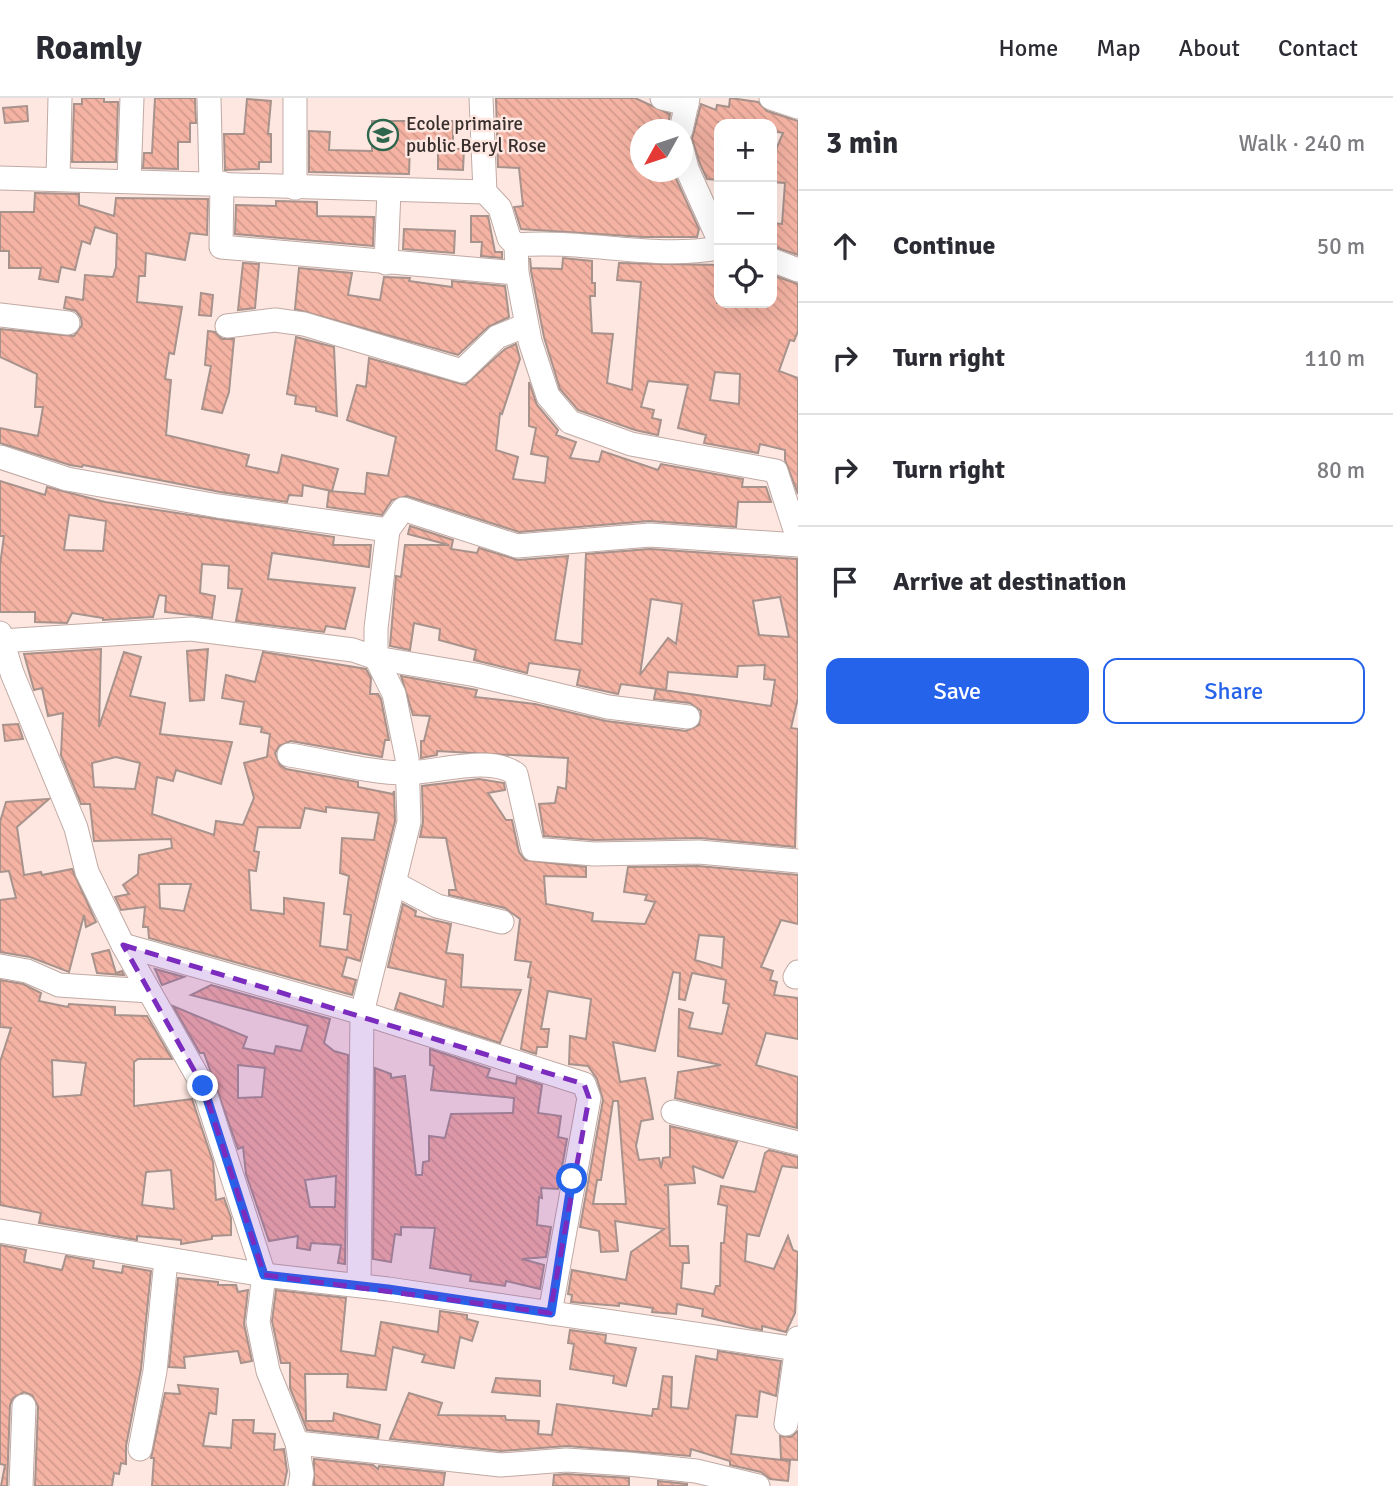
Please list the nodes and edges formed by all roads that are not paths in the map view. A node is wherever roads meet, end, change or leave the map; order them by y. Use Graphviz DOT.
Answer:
graph roads {
  1 [pos="60,98"];
  2 [pos="132,98"];
  3 [pos="209,98"];
  4 [pos="295,98"];
  5 [pos="481,98"];
  6 [pos="662,98"];
  7 [pos="771,98"];
  8 [pos="687,101"];
  9 [pos="798,107"];
  10 [pos="683,119"];
  11 [pos="0,178"];
  12 [pos="58,178"];
  13 [pos="129,180"];
  14 [pos="693,182"];
  15 [pos="217,183"];
  16 [pos="295,188"];
  17 [pos="389,191"];
  18 [pos="485,192"];
  19 [pos="714,229"];
  20 [pos="516,245"];
  21 [pos="714,249"];
  22 [pos="777,262"];
  23 [pos="386,263"];
  24 [pos="798,270"];
  25 [pos="517,273"];
  26 [pos="0,315"];
  27 [pos="68,323"];
  28 [pos="526,325"];
  29 [pos="227,326"];
  30 [pos="0,457"];
  31 [pos="388,530"];
  32 [pos="798,539"];
  33 [pos="798,545"];
  34 [pos="1,638"];
  35 [pos="376,658"];
  36 [pos="688,717"];
  37 [pos="289,755"];
  38 [pos="406,773"];
  39 [pos="798,861"];
  40 [pos="394,883"];
  41 [pos="502,922"];
  42 [pos="123,945"];
  43 [pos="0,966"];
  44 [pos="149,991"];
  45 [pos="362,1013"];
  46 [pos="673,1112"];
  47 [pos="798,1143"];
  48 [pos="0,1231"];
  49 [pos="166,1260"];
  50 [pos="264,1275"];
  51 [pos="359,1285"];
  52 [pos="551,1313"];
  53 [pos="798,1338"];
  54 [pos="798,1349"];
  55 [pos="24,1406"];
  56 [pos="786,1424"];
  57 [pos="297,1443"];
  58 [pos="140,1449"];
  59 [pos="733,1484"];
  60 [pos="21,1486"];
  61 [pos="300,1486"];
  62 [pos="758,1486"];
  1 -- 12 [label="street"];
  2 -- 13 [label="street"];
  3 -- 15 [label="street"];
  4 -- 16 [label="street"];
  5 -- 18 [label="street"];
  6 -- 8 [label="street"];
  7 -- 9 [label="street"];
  8 -- 10 [label="street"];
  11 -- 12 [label="street"];
  12 -- 13 [label="street"];
  13 -- 15 [label="street"];
  14 -- 19 [label="street"];
  15 -- 16 [label="street"];
  15 -- 23 [label="street"];
  16 -- 17 [label="street"];
  17 -- 18 [label="street"];
  17 -- 23 [label="street"];
  18 -- 20 [label="street"];
  20 -- 21 [label="street"];
  20 -- 25 [label="street"];
  22 -- 24 [label="street"];
  23 -- 25 [label="street"];
  25 -- 28 [label="street"];
  26 -- 27 [label="street"];
  28 -- 29 [label="street"];
  28 -- 32 [label="street"];
  30 -- 31 [label="street"];
  31 -- 33 [label="street"];
  31 -- 35 [label="street"];
  34 -- 35 [label="street"];
  34 -- 42 [label="street"];
  35 -- 36 [label="street"];
  35 -- 38 [label="street"];
  37 -- 38 [label="street"];
  38 -- 39 [label="street"];
  38 -- 40 [label="street"];
  40 -- 41 [label="street"];
  40 -- 45 [label="street"];
  42 -- 44 [label="street"];
  42 -- 45 [label="street"];
  43 -- 44 [label="street"];
  44 -- 50 [label="street"];
  45 -- 51 [label="street"];
  45 -- 52 [label="street"];
  46 -- 47 [label="street"];
  48 -- 49 [label="street"];
  49 -- 50 [label="street"];
  49 -- 58 [label="street"];
  50 -- 51 [label="street"];
  50 -- 57 [label="street"];
  51 -- 52 [label="street"];
  52 -- 54 [label="street"];
  53 -- 54 [label="street"];
  54 -- 56 [label="street"];
  55 -- 60 [label="street"];
  57 -- 59 [label="street"];
  57 -- 61 [label="street"];
  59 -- 62 [label="street"];
}
